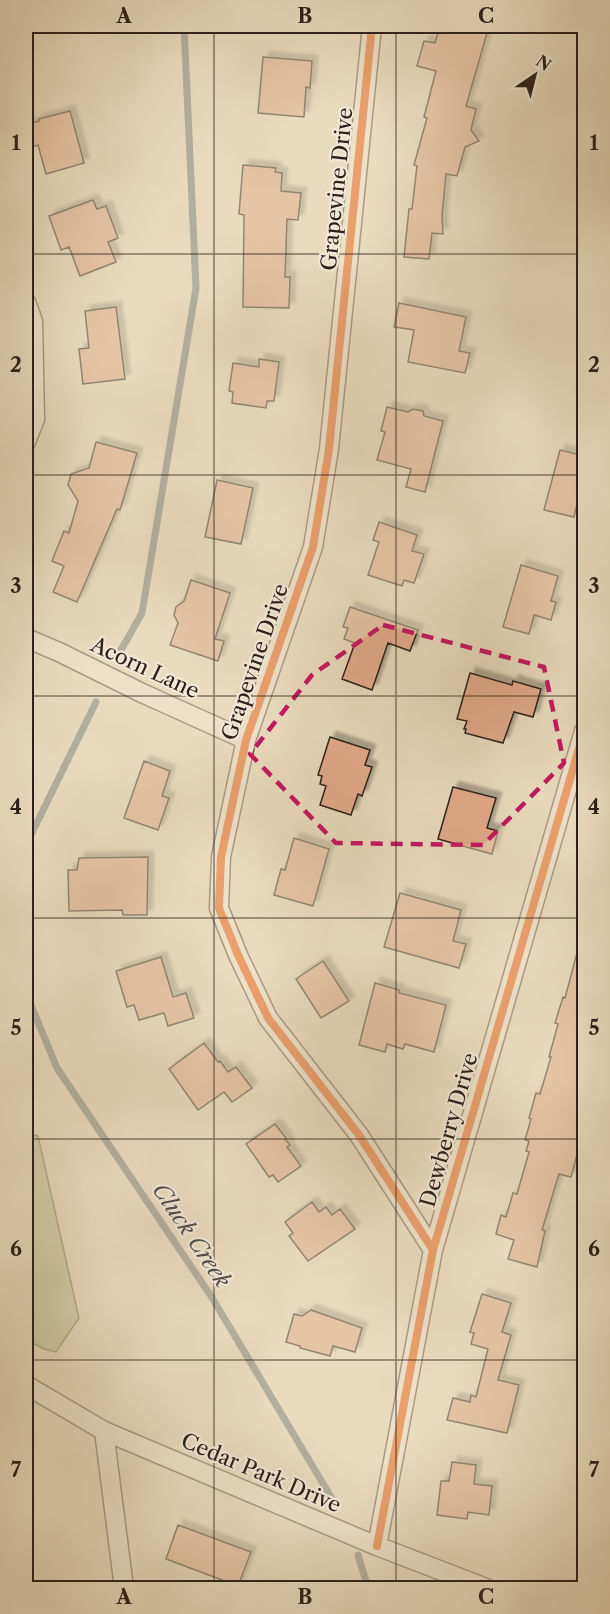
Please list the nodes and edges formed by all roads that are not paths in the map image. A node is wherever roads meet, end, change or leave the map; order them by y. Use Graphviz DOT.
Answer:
graph roads {
  1 [pos="372,26"];
  2 [pos="26,302"];
  3 [pos="26,442"];
  4 [pos="26,638"];
  5 [pos="585,731"];
  6 [pos="246,740"];
  7 [pos="433,1250"];
  8 [pos="26,1385"];
  9 [pos="104,1431"];
  10 [pos="376,1546"];
  11 [pos="124,1588"];
  12 [pos="486,1588"];
  1 -- 6 [label="street, Grapevine Drive"];
  2 -- 3 [label="street"];
  4 -- 6 [label="street, Acorn Lane"];
  5 -- 7 [label="street, Dewberry Drive"];
  6 -- 7 [label="street, Grapevine Drive"];
  7 -- 10 [label="street, Dewberry Drive"];
  8 -- 9 [label="street, Cedar Park Drive"];
  9 -- 10 [label="street, Cedar Park Drive"];
  9 -- 11 [label="street"];
  10 -- 12 [label="street, Cedar Park Drive"];
}
